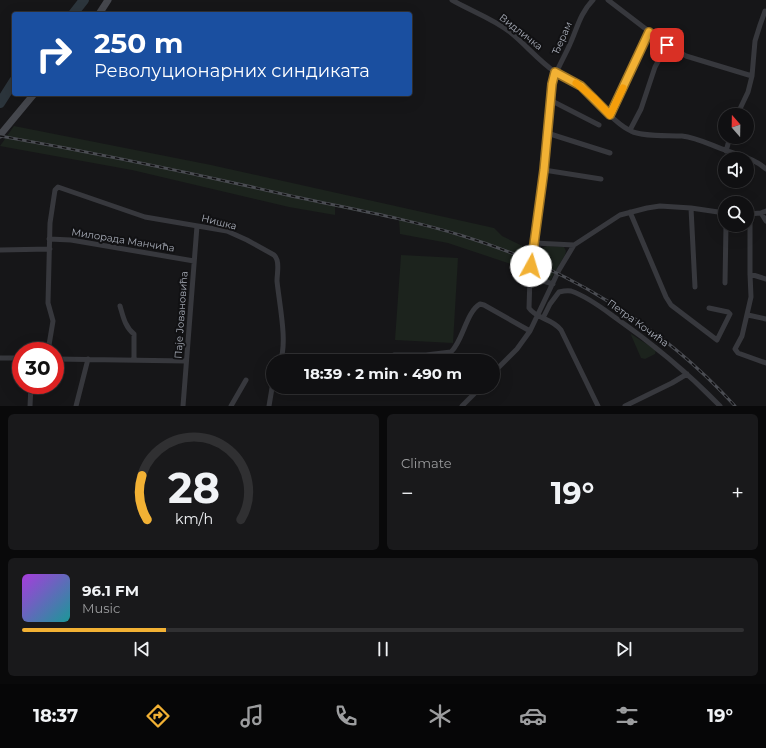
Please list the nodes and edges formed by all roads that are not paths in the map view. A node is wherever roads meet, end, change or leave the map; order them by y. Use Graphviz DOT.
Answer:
graph roads {
  1 [pos="108,0"];
  2 [pos="452,0"];
  3 [pos="593,0"];
  4 [pos="608,0"];
  5 [pos="100,12"];
  6 [pos="766,12"];
  7 [pos="649,32"];
  8 [pos="667,45"];
  9 [pos="555,72"];
  10 [pos="752,76"];
  11 [pos="32,96"];
  12 [pos="550,100"];
  13 [pos="740,108"];
  14 [pos="610,115"];
  15 [pos="599,125"];
  16 [pos="630,130"];
  17 [pos="548,133"];
  18 [pos="0,135"];
  19 [pos="728,144"];
  20 [pos="726,151"];
  21 [pos="610,153"];
  22 [pos="766,169"];
  23 [pos="544,170"];
  24 [pos="601,179"];
  25 [pos="691,208"];
  26 [pos="630,212"];
  27 [pos="718,212"];
  28 [pos="763,212"];
  29 [pos="766,221"];
  30 [pos="197,226"];
  31 [pos="726,232"];
  32 [pos="749,232"];
  33 [pos="50,239"];
  34 [pos="534,243"];
  35 [pos="574,245"];
  36 [pos="50,249"];
  37 [pos="0,250"];
  38 [pos="194,261"];
  39 [pos="750,274"];
  40 [pos="530,277"];
  41 [pos="766,278"];
  42 [pos="725,283"];
  43 [pos="553,284"];
  44 [pos="694,287"];
  45 [pos="120,306"];
  46 [pos="709,308"];
  47 [pos="748,315"];
  48 [pos="540,317"];
  49 [pos="766,319"];
  50 [pos="530,331"];
  51 [pos="50,342"];
  52 [pos="282,354"];
  53 [pos="434,354"];
  54 [pos="0,358"];
  55 [pos="12,358"];
  56 [pos="64,359"];
  57 [pos="88,359"];
  58 [pos="134,360"];
  59 [pos="186,361"];
  60 [pos="766,363"];
  61 [pos="500,366"];
  62 [pos="687,374"];
  63 [pos="246,380"];
  64 [pos="31,394"];
  65 [pos="270,394"];
  66 [pos="473,394"];
  67 [pos="30,406"];
  68 [pos="76,406"];
  69 [pos="183,406"];
  70 [pos="231,406"];
  71 [pos="268,406"];
  72 [pos="462,406"];
  73 [pos="598,406"];
  74 [pos="624,406"];
  75 [pos="720,406"];
  1 -- 5 [label="main road"];
  2 -- 9 [label="street, Видличка"];
  3 -- 9 [label="street, Ђерам"];
  4 -- 7 [label="street"];
  6 -- 10 [label="street"];
  7 -- 8 [label="street"];
  7 -- 14 [label="street"];
  8 -- 10 [label="street"];
  8 -- 16 [label="street"];
  9 -- 12 [label="street, Ђерам"];
  9 -- 14 [label="street, Видличка"];
  10 -- 13 [label="street"];
  11 -- 18 [label="main road"];
  12 -- 15 [label="street"];
  12 -- 17 [label="street, Ђерам"];
  14 -- 16 [label="street, Видличка"];
  16 -- 20 [label="street"];
  17 -- 21 [label="street"];
  17 -- 23 [label="street, Ђерам"];
  19 -- 20 [label="street"];
  20 -- 22 [label="street"];
  23 -- 24 [label="street"];
  23 -- 34 [label="street, Ђерам"];
  25 -- 26 [label="street"];
  25 -- 27 [label="street"];
  25 -- 44 [label="street"];
  26 -- 35 [label="street"];
  26 -- 46 [label="street"];
  28 -- 29 [label="street"];
  30 -- 33 [label="street, Нишка"];
  30 -- 38 [label="street, Паје Јовановића"];
  30 -- 52 [label="street, Нишка"];
  31 -- 42 [label="street"];
  32 -- 39 [label="street"];
  33 -- 36 [label="street"];
  33 -- 38 [label="street, Милорада Манчића"];
  34 -- 35 [label="street"];
  34 -- 40 [label="street, Ђерам"];
  35 -- 43 [label="street"];
  36 -- 37 [label="street"];
  36 -- 51 [label="street"];
  38 -- 59 [label="street, Паје Јовановића"];
  39 -- 41 [label="street"];
  39 -- 47 [label="street"];
  40 -- 43 [label="street"];
  40 -- 48 [label="street, Ђерам"];
  43 -- 48 [label="street"];
  45 -- 58 [label="street"];
  47 -- 49 [label="street"];
  47 -- 60 [label="street"];
  48 -- 50 [label="street"];
  48 -- 62 [label="street, Петра Кочића"];
  48 -- 73 [label="street"];
  50 -- 53 [label="street"];
  50 -- 61 [label="street"];
  54 -- 55 [label="street"];
  56 -- 57 [label="street"];
  57 -- 58 [label="street"];
  57 -- 68 [label="street"];
  58 -- 59 [label="street"];
  59 -- 69 [label="street, Паје Јовановића"];
  62 -- 74 [label="street"];
  62 -- 75 [label="street, Петра Кочића"];
  63 -- 70 [label="street"];
  64 -- 67 [label="street"];
  65 -- 71 [label="street"];
  66 -- 72 [label="street"];
}
